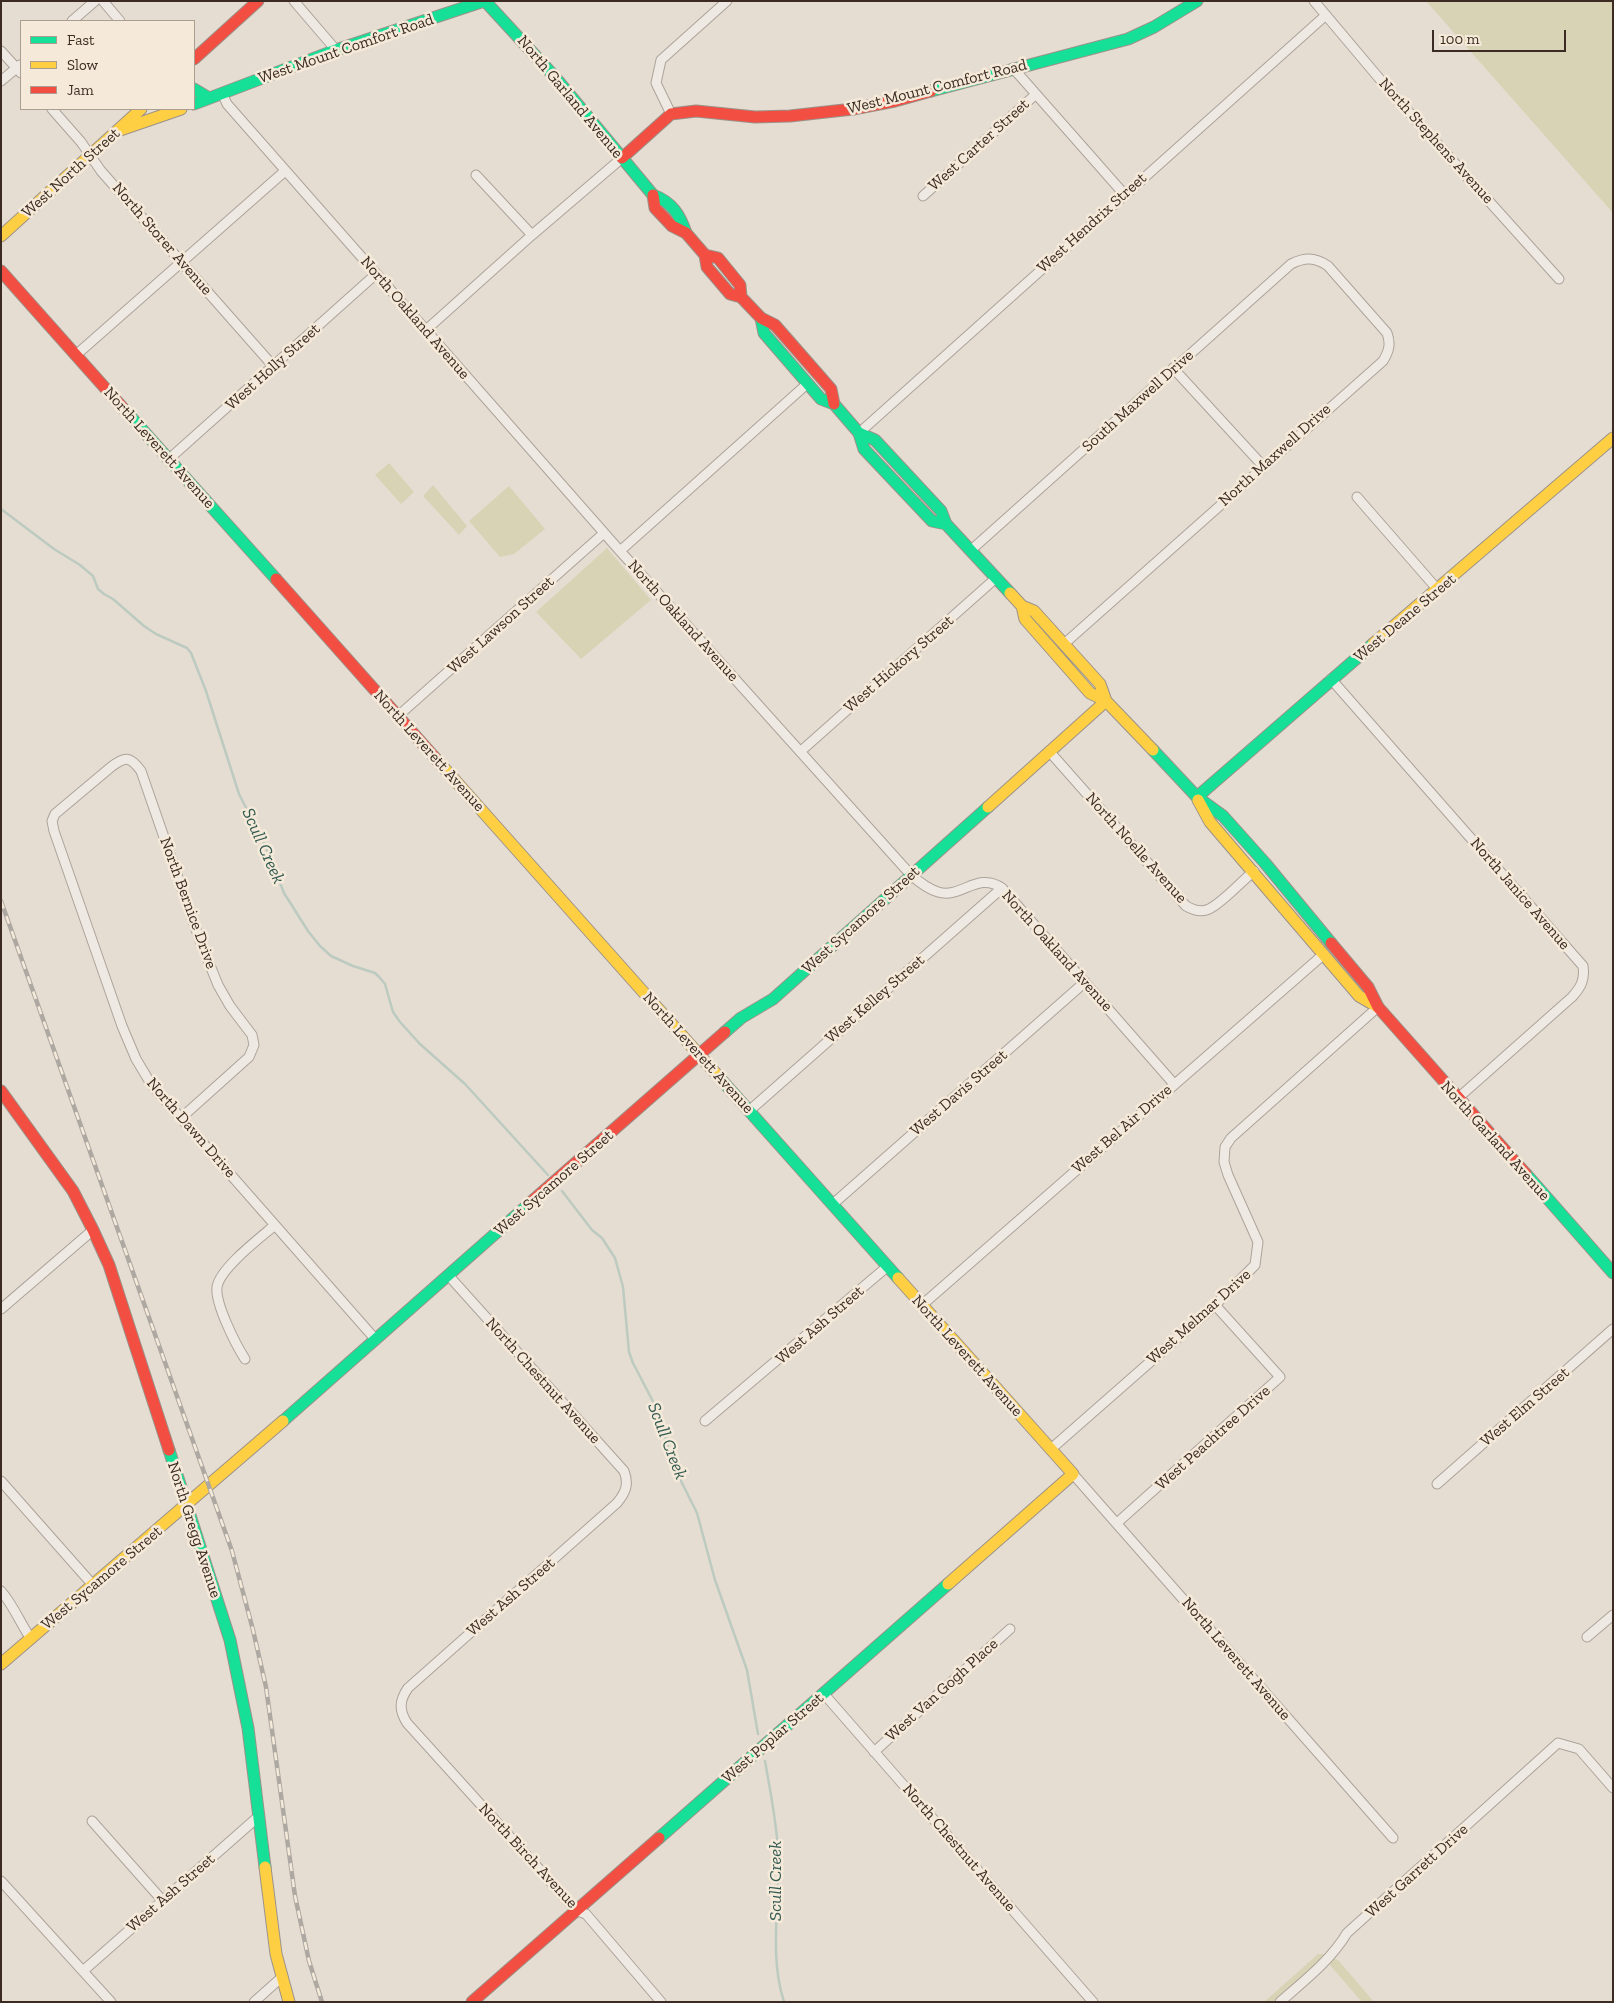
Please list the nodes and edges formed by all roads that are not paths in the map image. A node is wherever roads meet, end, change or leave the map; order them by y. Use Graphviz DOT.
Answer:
graph roads {
  1 [pos="96,1"];
  2 [pos="103,1"];
  3 [pos="258,1"];
  4 [pos="294,1"];
  5 [pos="485,1"];
  6 [pos="727,1"];
  7 [pos="1197,1"];
  8 [pos="1314,1"];
  9 [pos="1326,15"];
  10 [pos="73,20"];
  11 [pos="119,20"];
  12 [pos="336,50"];
  13 [pos="1,51"];
  14 [pos="195,59"];
  15 [pos="1013,68"];
  16 [pos="20,69"];
  17 [pos="1,82"];
  18 [pos="195,90"];
  19 [pos="222,93"];
  20 [pos="1035,95"];
  21 [pos="209,98"];
  22 [pos="195,104"];
  23 [pos="53,110"];
  24 [pos="140,110"];
  25 [pos="178,110"];
  26 [pos="670,114"];
  27 [pos="118,130"];
  28 [pos="91,156"];
  29 [pos="622,158"];
  30 [pos="286,171"];
  31 [pos="476,175"];
  32 [pos="1124,194"];
  33 [pos="923,196"];
  34 [pos="532,235"];
  35 [pos="1,236"];
  36 [pos="1309,258"];
  37 [pos="183,262"];
  38 [pos="1,271"];
  39 [pos="376,274"];
  40 [pos="1559,279"];
  41 [pos="761,318"];
  42 [pos="426,330"];
  43 [pos="76,355"];
  44 [pos="274,367"];
  45 [pos="1173,368"];
  46 [pos="807,384"];
  47 [pos="834,404"];
  48 [pos="859,433"];
  49 [pos="1613,438"];
  50 [pos="169,459"];
  51 [pos="1263,466"];
  52 [pos="1356,497"];
  53 [pos="604,533"];
  54 [pos="620,550"];
  55 [pos="970,550"];
  56 [pos="996,578"];
  57 [pos="1438,590"];
  58 [pos="1022,606"];
  59 [pos="1064,644"];
  60 [pos="1331,679"];
  61 [pos="1106,701"];
  62 [pos="398,716"];
  63 [pos="801,751"];
  64 [pos="1049,751"];
  65 [pos="129,759"];
  66 [pos="1197,797"];
  67 [pos="1254,871"];
  68 [pos="911,875"];
  69 [pos="1002,888"];
  70 [pos="1324,954"];
  71 [pos="1085,982"];
  72 [pos="1378,1007"];
  73 [pos="699,1055"];
  74 [pos="1174,1084"];
  75 [pos="1,1091"];
  76 [pos="1458,1099"];
  77 [pos="749,1111"];
  78 [pos="181,1118"];
  79 [pos="833,1204"];
  80 [pos="275,1225"];
  81 [pos="93,1230"];
  82 [pos="888,1266"];
  83 [pos="1613,1274"];
  84 [pos="449,1276"];
  85 [pos="922,1305"];
  86 [pos="1214,1305"];
  87 [pos="1,1309"];
  88 [pos="1613,1329"];
  89 [pos="376,1340"];
  90 [pos="245,1359"];
  91 [pos="705,1421"];
  92 [pos="1051,1449"];
  93 [pos="1074,1474"];
  94 [pos="1,1481"];
  95 [pos="1437,1484"];
  96 [pos="626,1490"];
  97 [pos="186,1506"];
  98 [pos="1117,1523"];
  99 [pos="92,1584"];
  100 [pos="1,1591"];
  101 [pos="1613,1615"];
  102 [pos="1010,1629"];
  103 [pos="1588,1638"];
  104 [pos="30,1639"];
  105 [pos="1,1664"];
  106 [pos="824,1694"];
  107 [pos="400,1706"];
  108 [pos="874,1752"];
  109 [pos="1613,1788"];
  110 [pos="259,1816"];
  111 [pos="92,1821"];
  112 [pos="1393,1838"];
  113 [pos="1,1881"];
  114 [pos="162,1900"];
  115 [pos="577,1911"];
  116 [pos="83,1971"];
  117 [pos="282,1977"];
  118 [pos="111,2002"];
  119 [pos="254,2002"];
  120 [pos="289,2002"];
  121 [pos="472,2002"];
  122 [pos="661,2002"];
  123 [pos="1093,2002"];
  124 [pos="1280,2002"];
  1 -- 10 [label="street"];
  2 -- 11 [label="street"];
  3 -- 14 [label="street"];
  4 -- 12 [label="street"];
  5 -- 12 [label="street, West Mount Comfort Road"];
  5 -- 29 [label="street, North Garland Avenue"];
  6 -- 26 [label="street"];
  7 -- 15 [label="street, West Mount Comfort Road"];
  8 -- 9 [label="street, North Stephens Avenue"];
  9 -- 32 [label="street, West Hendrix Street"];
  9 -- 40 [label="street, North Stephens Avenue"];
  12 -- 19 [label="street, West Mount Comfort Road"];
  13 -- 16 [label="street"];
  15 -- 20 [label="street"];
  15 -- 26 [label="street, West Mount Comfort Road"];
  16 -- 17 [label="street"];
  18 -- 21 [label="street"];
  19 -- 21 [label="street, West Mount Comfort Road"];
  19 -- 30 [label="street, North Oakland Avenue"];
  20 -- 32 [label="street"];
  20 -- 33 [label="street, West Carter Street"];
  21 -- 22 [label="street, West Mount Comfort Road"];
  23 -- 28 [label="street, North Storer Avenue"];
  24 -- 27 [label="street, West North Street"];
  25 -- 27 [label="street"];
  26 -- 29 [label="street"];
  27 -- 28 [label="street, West North Street"];
  28 -- 35 [label="street, West North Street"];
  28 -- 37 [label="street, North Storer Avenue"];
  29 -- 34 [label="street"];
  29 -- 41 [label="street, North Garland Avenue"];
  30 -- 37 [label="street"];
  30 -- 39 [label="street, North Oakland Avenue"];
  31 -- 34 [label="street"];
  32 -- 48 [label="street, West Hendrix Street"];
  34 -- 42 [label="street"];
  36 -- 45 [label="street, South Maxwell Drive"];
  36 -- 51 [label="street, North Maxwell Drive"];
  37 -- 43 [label="street"];
  37 -- 44 [label="street, North Storer Avenue"];
  38 -- 43 [label="street, North Leverett Avenue"];
  39 -- 42 [label="street, North Oakland Avenue"];
  39 -- 44 [label="street, West Holly Street"];
  41 -- 46 [label="street, North Garland Avenue"];
  41 -- 47 [label="street, North Garland Avenue"];
  42 -- 53 [label="street, North Oakland Avenue"];
  43 -- 50 [label="street, North Leverett Avenue"];
  44 -- 50 [label="street, West Holly Street"];
  45 -- 51 [label="street"];
  45 -- 55 [label="street, South Maxwell Drive"];
  46 -- 47 [label="street, North Garland Avenue"];
  46 -- 54 [label="street"];
  47 -- 48 [label="street, North Garland Avenue"];
  48 -- 55 [label="street, North Garland Avenue"];
  49 -- 57 [label="street, West Deane Street"];
  50 -- 62 [label="street, North Leverett Avenue"];
  51 -- 59 [label="street, North Maxwell Drive"];
  52 -- 57 [label="street"];
  53 -- 54 [label="street, North Oakland Avenue"];
  53 -- 62 [label="street, West Lawson Street"];
  54 -- 63 [label="street, North Oakland Avenue"];
  55 -- 56 [label="street, North Garland Avenue"];
  56 -- 58 [label="street, North Garland Avenue"];
  56 -- 63 [label="street, West Hickory Street"];
  57 -- 60 [label="street, West Deane Street"];
  58 -- 59 [label="street, North Garland Avenue"];
  58 -- 61 [label="street, North Garland Avenue"];
  59 -- 61 [label="street, North Garland Avenue"];
  60 -- 66 [label="street, West Deane Street"];
  60 -- 76 [label="street, North Janice Avenue"];
  61 -- 64 [label="street, West Sycamore Street"];
  61 -- 66 [label="street, North Garland Avenue"];
  62 -- 73 [label="street, North Leverett Avenue"];
  63 -- 68 [label="street, North Oakland Avenue"];
  64 -- 67 [label="street, North Noelle Avenue"];
  64 -- 68 [label="street, West Sycamore Street"];
  65 -- 78 [label="street, North Bernice Drive"];
  65 -- 78 [label="street, North Dawn Drive"];
  66 -- 67 [label="street, North Garland Avenue"];
  66 -- 72 [label="street, North Garland Avenue"];
  67 -- 70 [label="street, North Garland Avenue"];
  68 -- 69 [label="street, North Oakland Avenue"];
  68 -- 73 [label="street, West Sycamore Street"];
  69 -- 71 [label="street, North Oakland Avenue"];
  69 -- 77 [label="street, West Kelley Street"];
  70 -- 72 [label="street, North Garland Avenue"];
  70 -- 74 [label="street, West Bel Air Drive"];
  71 -- 74 [label="street, North Oakland Avenue"];
  71 -- 79 [label="street, West Davis Street"];
  72 -- 76 [label="street, North Garland Avenue"];
  72 -- 86 [label="street, West Melmar Drive"];
  73 -- 77 [label="street, North Leverett Avenue"];
  73 -- 84 [label="street, West Sycamore Street"];
  74 -- 85 [label="street, West Bel Air Drive"];
  75 -- 81 [label="street, North Gregg Avenue"];
  76 -- 83 [label="street, North Garland Avenue"];
  77 -- 79 [label="street, North Leverett Avenue"];
  78 -- 80 [label="street, North Dawn Drive"];
  79 -- 82 [label="street, North Leverett Avenue"];
  80 -- 89 [label="street, North Dawn Drive"];
  80 -- 90 [label="street"];
  81 -- 87 [label="street"];
  81 -- 97 [label="street, North Gregg Avenue"];
  82 -- 85 [label="street, North Leverett Avenue"];
  82 -- 91 [label="street, West Ash Street"];
  84 -- 89 [label="street, West Sycamore Street"];
  84 -- 96 [label="street, North Chestnut Avenue"];
  85 -- 92 [label="street, North Leverett Avenue"];
  86 -- 92 [label="street, West Melmar Drive"];
  86 -- 98 [label="street, West Peachtree Drive"];
  88 -- 95 [label="street, West Elm Street"];
  89 -- 97 [label="street, West Sycamore Street"];
  92 -- 93 [label="street, North Leverett Avenue"];
  93 -- 98 [label="street, North Leverett Avenue"];
  93 -- 106 [label="street, West Poplar Street"];
  94 -- 99 [label="street"];
  96 -- 107 [label="street, West Ash Street"];
  97 -- 99 [label="street, West Sycamore Street"];
  97 -- 110 [label="street, North Gregg Avenue"];
  98 -- 112 [label="street, North Leverett Avenue"];
  99 -- 104 [label="street, West Sycamore Street"];
  100 -- 104 [label="street"];
  101 -- 103 [label="street"];
  102 -- 108 [label="street, West Van Gogh Place"];
  104 -- 105 [label="street, West Sycamore Street"];
  106 -- 108 [label="street, North Chestnut Avenue"];
  106 -- 115 [label="street, West Poplar Street"];
  107 -- 115 [label="street, North Birch Avenue"];
  108 -- 123 [label="street, North Chestnut Avenue"];
  109 -- 124 [label="street, West Garrett Drive"];
  110 -- 114 [label="street, West Ash Street"];
  110 -- 117 [label="street, North Gregg Avenue"];
  111 -- 114 [label="street"];
  113 -- 116 [label="street"];
  114 -- 116 [label="street, West Ash Street"];
  115 -- 121 [label="street, West Poplar Street"];
  115 -- 122 [label="street, North Birch Avenue"];
  116 -- 118 [label="street"];
  117 -- 119 [label="street"];
  117 -- 120 [label="street, North Gregg Avenue"];
}
